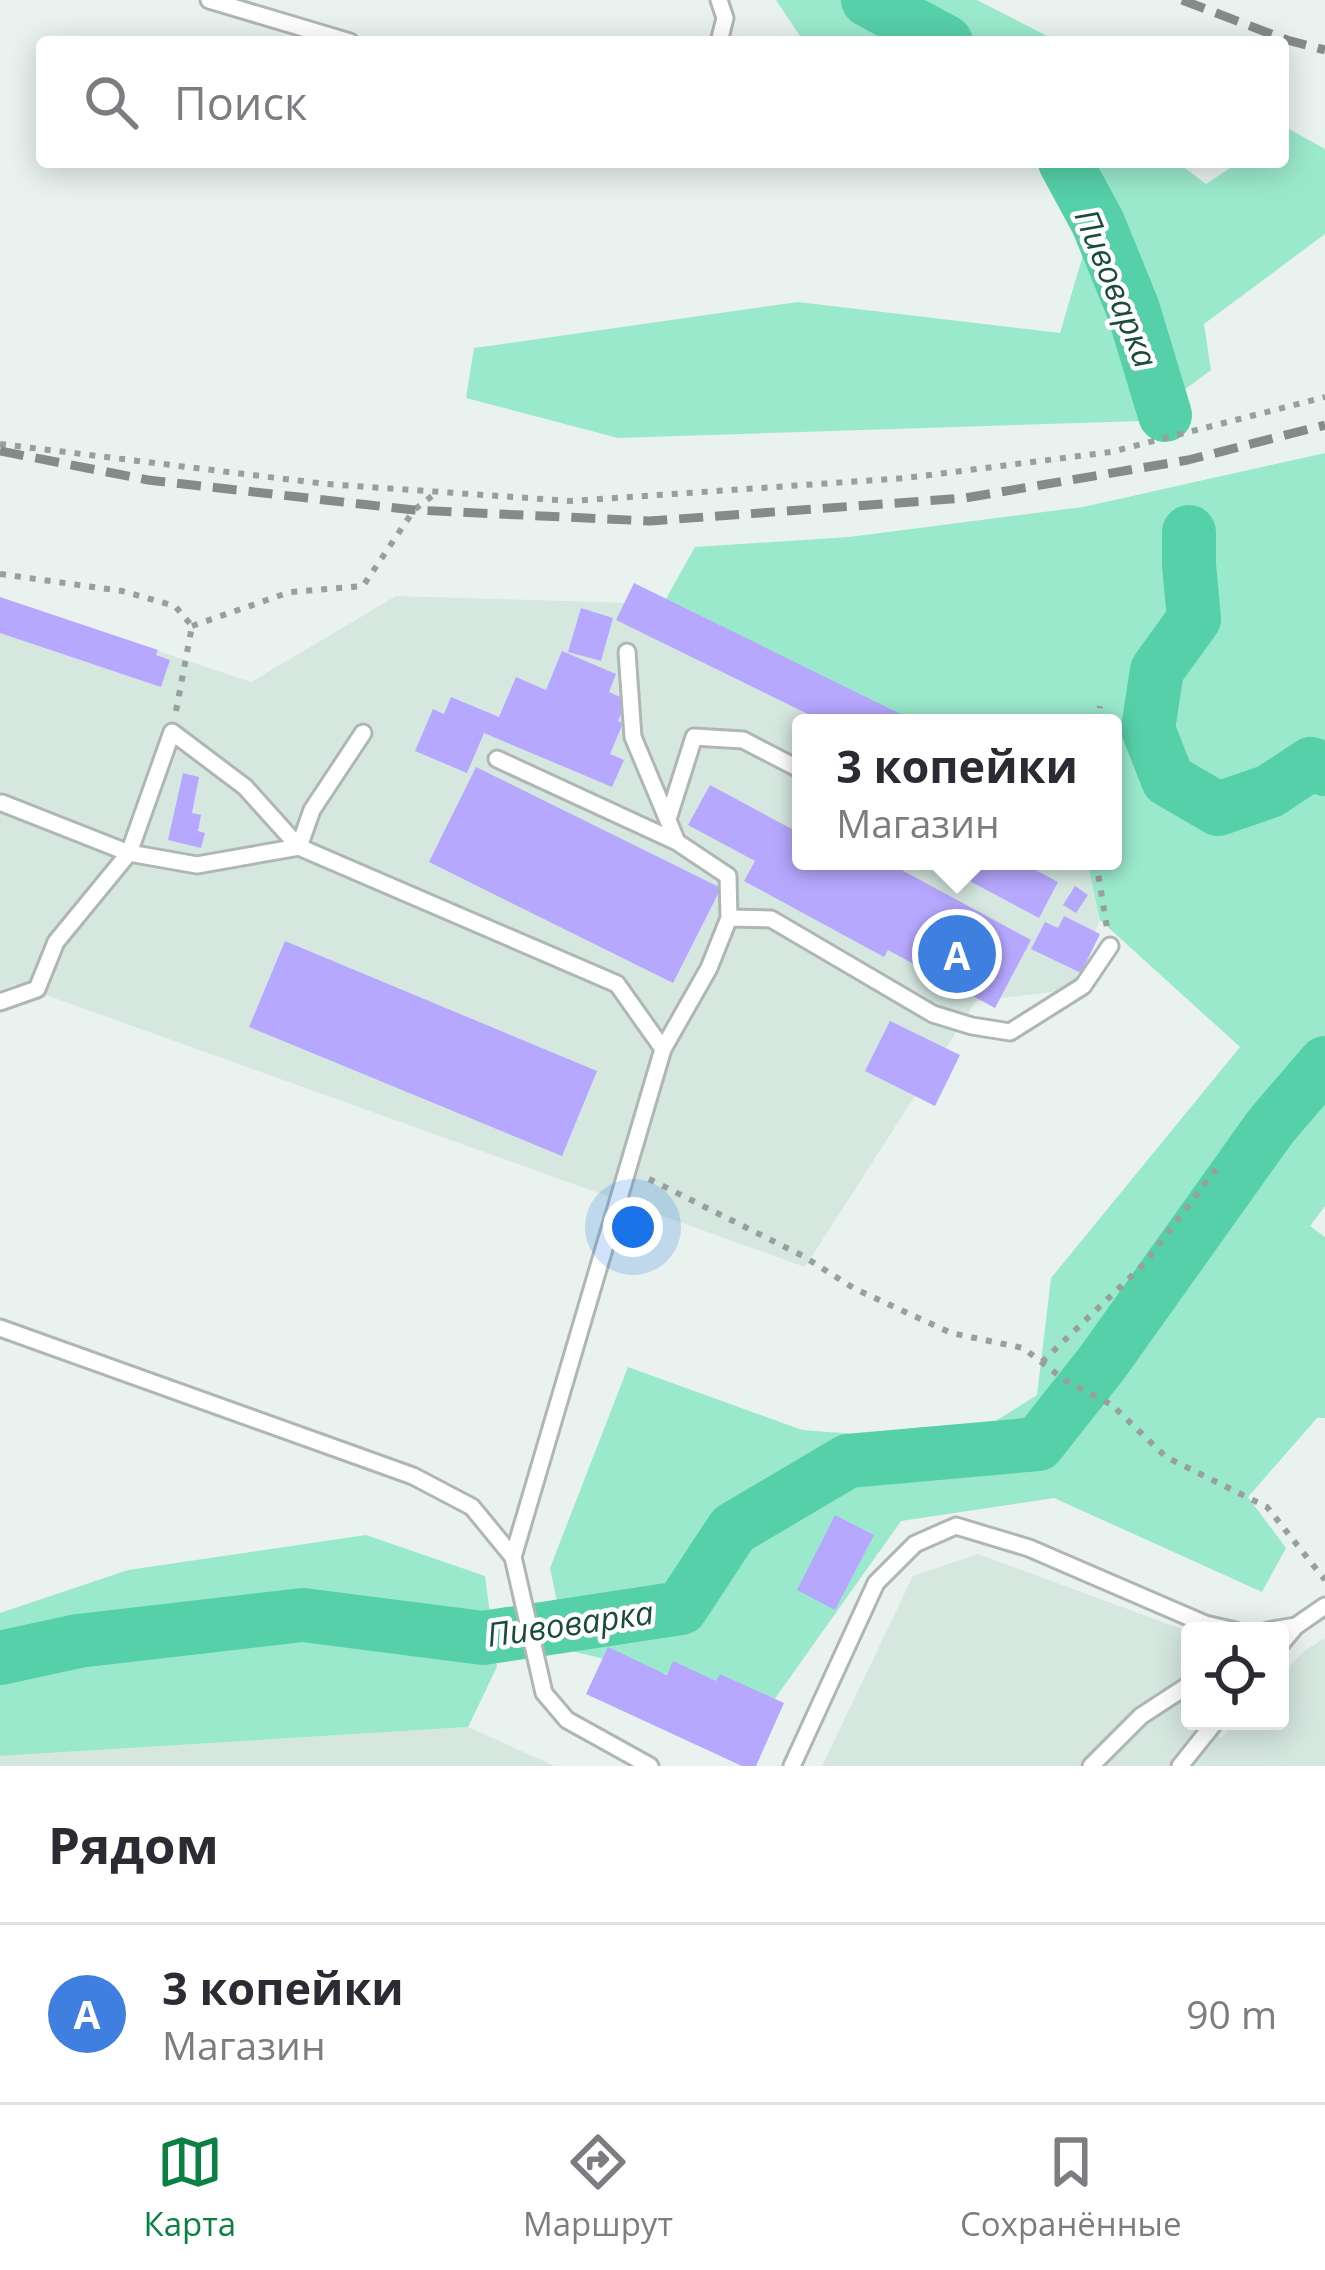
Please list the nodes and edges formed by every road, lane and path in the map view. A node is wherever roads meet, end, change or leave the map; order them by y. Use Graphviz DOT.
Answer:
graph roads {
  1 [pos="209,0"];
  2 [pos="719,0"];
  3 [pos="330,36"];
  4 [pos="720,36"];
  5 [pos="1325,398"];
  6 [pos="0,444"];
  7 [pos="438,492"];
  8 [pos="0,574"];
  9 [pos="192,626"];
  10 [pos="627,652"];
  11 [pos="1100,706"];
  12 [pos="1099,714"];
  13 [pos="172,732"];
  14 [pos="363,733"];
  15 [pos="497,759"];
  16 [pos="792,765"];
  17 [pos="2,802"];
  18 [pos="668,819"];
  19 [pos="677,842"];
  20 [pos="299,847"];
  21 [pos="129,853"];
  22 [pos="1097,870"];
  23 [pos="729,918"];
  24 [pos="1110,946"];
  25 [pos="0,1002"];
  26 [pos="663,1049"];
  27 [pos="628,1169"];
  28 [pos="1216,1169"];
  29 [pos="0,1328"];
  30 [pos="1042,1362"];
  31 [pos="513,1557"];
  32 [pos="1325,1580"];
  33 [pos="1325,1606"];
  34 [pos="1200,1622"];
  35 [pos="1296,1626"];
  36 [pos="1289,1627"];
  37 [pos="1289,1634"];
  38 [pos="1181,1690"];
  39 [pos="1209,1730"];
  40 [pos="650,1766"];
  41 [pos="792,1766"];
  42 [pos="1090,1766"];
  43 [pos="1180,1766"];
  1 -- 3 [label="lane"];
  2 -- 4 [label="lane"];
  5 -- 7 [label="path"];
  6 -- 7 [label="path"];
  7 -- 9 [label="path"];
  8 -- 9 [label="path"];
  9 -- 13 [label="path"];
  10 -- 18 [label="lane"];
  11 -- 12 [label="path"];
  13 -- 20 [label="lane"];
  13 -- 21 [label="lane"];
  14 -- 20 [label="lane"];
  15 -- 19 [label="lane"];
  16 -- 18 [label="lane"];
  17 -- 21 [label="lane"];
  18 -- 19 [label="lane"];
  19 -- 23 [label="lane"];
  20 -- 21 [label="lane"];
  20 -- 26 [label="lane"];
  21 -- 25 [label="lane"];
  22 -- 24 [label="path"];
  23 -- 24 [label="lane"];
  23 -- 26 [label="lane"];
  26 -- 27 [label="lane"];
  27 -- 30 [label="path"];
  27 -- 31 [label="lane"];
  28 -- 30 [label="path"];
  29 -- 31 [label="lane"];
  30 -- 32 [label="path"];
  31 -- 40 [label="lane"];
  33 -- 35 [label="lane"];
  34 -- 41 [label="lane"];
  35 -- 36 [label="lane"];
  35 -- 37 [label="lane"];
  38 -- 42 [label="lane"];
  39 -- 43 [label="lane"];
}
